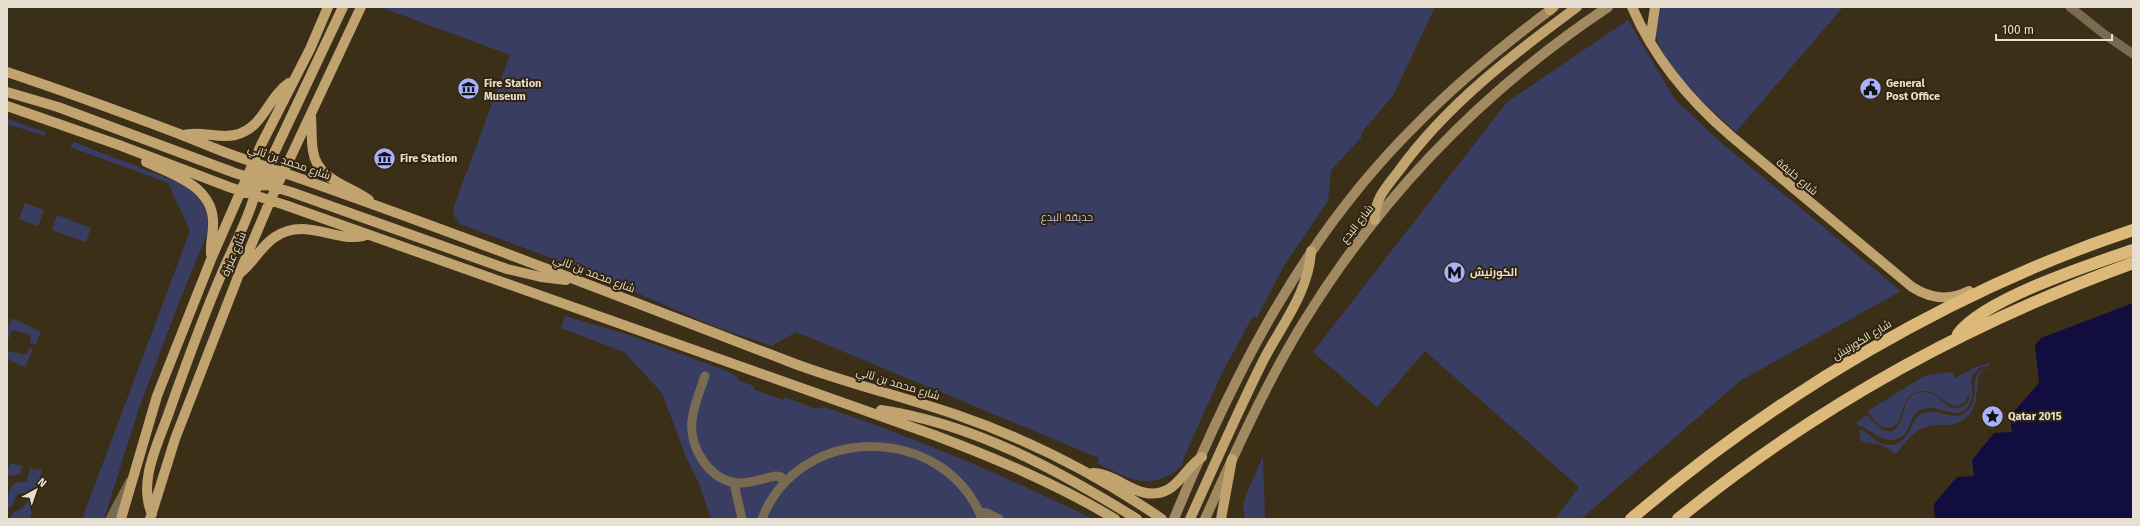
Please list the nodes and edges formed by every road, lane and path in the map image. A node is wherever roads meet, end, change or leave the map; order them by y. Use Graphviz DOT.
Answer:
graph roads {
  1 [pos="328,7"];
  2 [pos="343,7"];
  3 [pos="361,7"];
  4 [pos="1577,7"];
  5 [pos="1608,7"];
  6 [pos="1632,7"];
  7 [pos="1654,7"];
  8 [pos="2070,7"];
  9 [pos="1552,8"];
  10 [pos="1650,41"];
  11 [pos="2133,54"];
  12 [pos="7,72"];
  13 [pos="293,81"];
  14 [pos="7,92"];
  15 [pos="7,106"];
  16 [pos="311,117"];
  17 [pos="182,135"];
  18 [pos="119,145"];
  19 [pos="254,162"];
  20 [pos="269,167"];
  21 [pos="284,173"];
  22 [pos="247,177"];
  23 [pos="260,185"];
  24 [pos="277,187"];
  25 [pos="241,190"];
  26 [pos="270,201"];
  27 [pos="378,208"];
  28 [pos="1375,220"];
  29 [pos="2133,230"];
  30 [pos="366,235"];
  31 [pos="2133,250"];
  32 [pos="1311,251"];
  33 [pos="212,257"];
  34 [pos="2133,263"];
  35 [pos="239,274"];
  36 [pos="584,282"];
  37 [pos="1990,286"];
  38 [pos="1954,339"];
  39 [pos="705,376"];
  40 [pos="863,409"];
  41 [pos="1202,457"];
  42 [pos="1232,459"];
  43 [pos="1089,473"];
  44 [pos="132,478"];
  45 [pos="734,482"];
  46 [pos="785,482"];
  47 [pos="1080,498"];
  48 [pos="980,516"];
  49 [pos="151,517"];
  50 [pos="110,519"];
  51 [pos="121,519"];
  52 [pos="742,519"];
  53 [pos="762,519"];
  54 [pos="999,519"];
  55 [pos="1101,519"];
  56 [pos="1115,519"];
  57 [pos="1137,519"];
  58 [pos="1162,519"];
  59 [pos="1174,519"];
  60 [pos="1190,519"];
  61 [pos="1205,519"];
  62 [pos="1221,519"];
  63 [pos="1631,519"];
  64 [pos="1678,519"];
  1 -- 13 [label="main road, شارع عنيزة"];
  2 -- 20 [label="main road"];
  3 -- 16 [label="main road, شارع عنيزة"];
  4 -- 28 [label="main road"];
  5 -- 28 [label="main road, شارع البدع"];
  6 -- 10 [label="main road, شارع خليفة"];
  7 -- 10 [label="main road"];
  8 -- 11 [label="street"];
  9 -- 32 [label="main road, شارع البدع"];
  10 -- 37 [label="main road, شارع خليفة"];
  12 -- 17 [label="main road, شارع محمد بن ثاني"];
  13 -- 17 [label="main road"];
  13 -- 19 [label="main road, شارع عنيزة"];
  14 -- 22 [label="main road"];
  15 -- 18 [label="main road"];
  16 -- 21 [label="main road, شارع عنيزة"];
  16 -- 27 [label="main road"];
  17 -- 19 [label="main road, شارع محمد بن ثاني"];
  18 -- 25 [label="main road"];
  18 -- 33 [label="main road"];
  19 -- 20 [label="main road, شارع محمد بن ثاني"];
  19 -- 22 [label="main road, شارع عنيزة"];
  19 -- 23 [label="main road"];
  20 -- 21 [label="main road, شارع محمد بن ثاني"];
  20 -- 23 [label="main road"];
  21 -- 23 [label="main road"];
  21 -- 24 [label="main road, شارع عنيزة"];
  21 -- 27 [label="main road, شارع محمد بن ثاني"];
  22 -- 23 [label="main road"];
  22 -- 25 [label="main road, شارع عنيزة"];
  23 -- 24 [label="main road"];
  23 -- 25 [label="main road"];
  23 -- 26 [label="main road"];
  23 -- 49 [label="main road"];
  24 -- 26 [label="main road, شارع عنيزة"];
  24 -- 36 [label="main road"];
  25 -- 33 [label="main road, شارع عنيزة"];
  26 -- 30 [label="main road"];
  26 -- 35 [label="main road, شارع عنيزة"];
  27 -- 36 [label="main road, شارع محمد بن ثاني"];
  28 -- 42 [label="main road, شارع البدع"];
  29 -- 37 [label="highway, شارع الكورنيش"];
  30 -- 35 [label="main road"];
  30 -- 40 [label="main road"];
  31 -- 38 [label="highway"];
  32 -- 41 [label="main road, شارع البدع"];
  32 -- 60 [label="main road"];
  33 -- 44 [label="main road, شارع عنيزة"];
  34 -- 38 [label="highway"];
  35 -- 49 [label="main road, شارع عنيزة"];
  36 -- 43 [label="main road, شارع محمد بن ثاني"];
  37 -- 63 [label="highway, شارع الكورنيش"];
  38 -- 64 [label="highway"];
  39 -- 45 [label="street"];
  40 -- 47 [label="main road"];
  40 -- 57 [label="main road"];
  41 -- 43 [label="main road"];
  41 -- 59 [label="main road, شارع البدع"];
  42 -- 61 [label="main road, شارع البدع"];
  42 -- 62 [label="main road"];
  43 -- 58 [label="main road, شارع محمد بن ثاني"];
  44 -- 50 [label="street, شارع عنيزة"];
  44 -- 51 [label="main road, شارع عنيزة"];
  45 -- 46 [label="street"];
  45 -- 52 [label="street"];
  46 -- 48 [label="street"];
  46 -- 53 [label="street"];
  47 -- 55 [label="main road"];
  47 -- 56 [label="main road"];
  48 -- 54 [label="street"];
}
